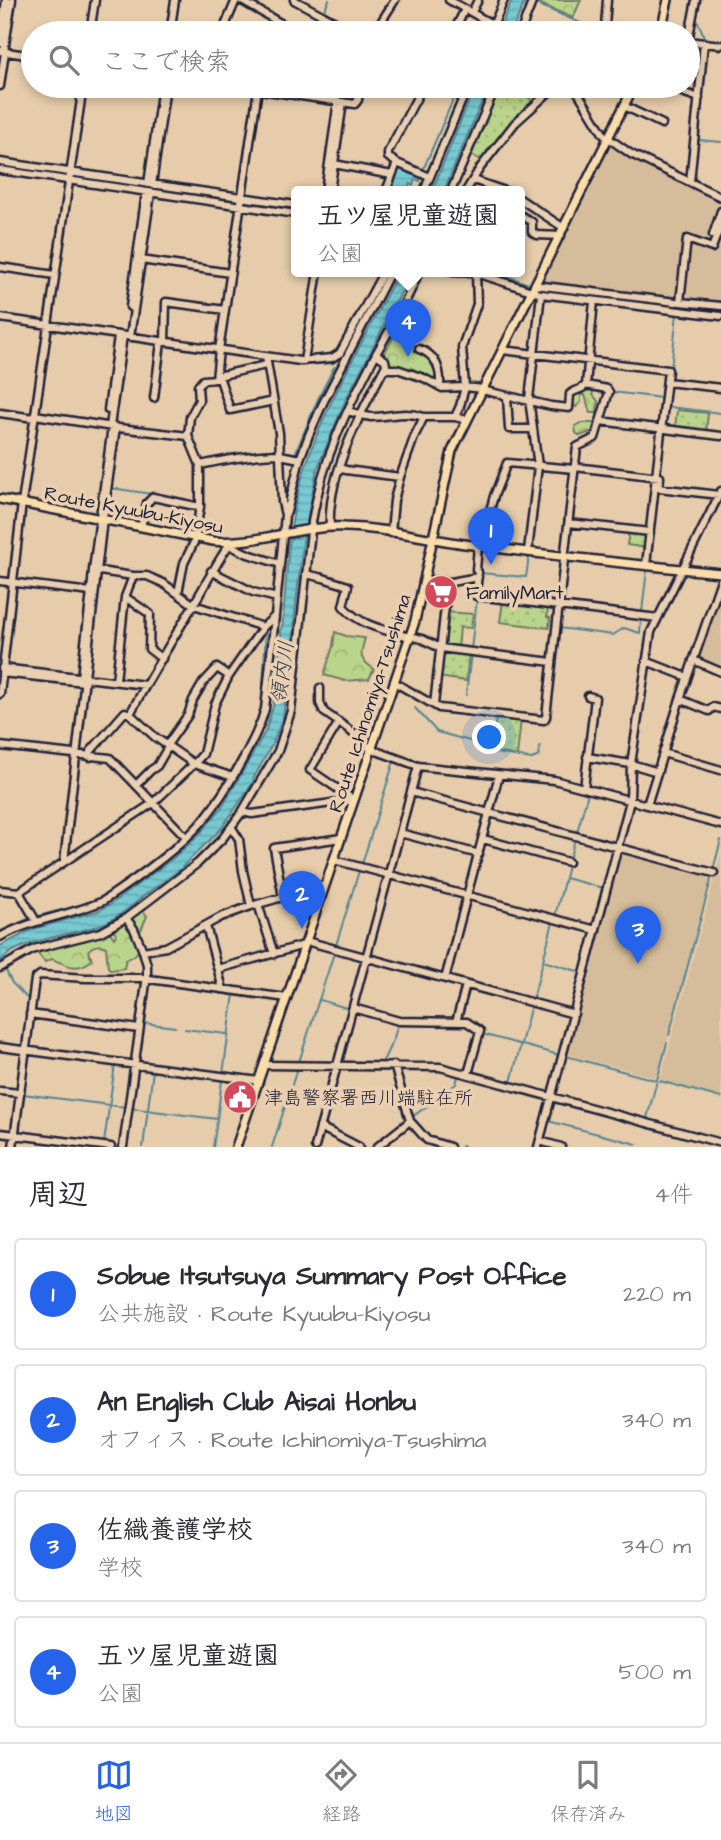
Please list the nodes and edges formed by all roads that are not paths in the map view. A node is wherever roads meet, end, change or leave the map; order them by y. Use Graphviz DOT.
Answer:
graph roads {
  1 [pos="9,0"];
  2 [pos="95,0"];
  3 [pos="175,0"];
  4 [pos="238,0"];
  5 [pos="294,0"];
  6 [pos="395,0"];
  7 [pos="449,0"];
  8 [pos="478,0"];
  9 [pos="504,0"];
  10 [pos="533,0"];
  11 [pos="607,0"];
  12 [pos="668,0"];
  13 [pos="696,0"];
  14 [pos="468,10"];
  15 [pos="326,18"];
  16 [pos="92,21"];
  17 [pos="172,21"];
  18 [pos="228,21"];
  19 [pos="274,21"];
  20 [pos="326,21"];
  21 [pos="332,21"];
  22 [pos="382,21"];
  23 [pos="461,21"];
  24 [pos="487,21"];
  25 [pos="496,21"];
  26 [pos="525,21"];
  27 [pos="605,21"];
  28 [pos="663,21"];
  29 [pos="692,21"];
  30 [pos="700,42"];
  31 [pos="2,43"];
  32 [pos="704,43"];
  33 [pos="721,45"];
  34 [pos="3,52"];
  35 [pos="21,54"];
  36 [pos="0,86"];
  37 [pos="700,87"];
  38 [pos="81,98"];
  39 [pos="162,98"];
  40 [pos="257,98"];
  41 [pos="315,98"];
  42 [pos="358,98"];
  43 [pos="417,98"];
  44 [pos="463,98"];
  45 [pos="491,98"];
  46 [pos="543,98"];
  47 [pos="581,98"];
  48 [pos="628,98"];
  49 [pos="699,98"];
  50 [pos="340,102"];
  51 [pos="624,106"];
  52 [pos="662,124"];
  53 [pos="609,138"];
  54 [pos="463,161"];
  55 [pos="0,162"];
  56 [pos="397,163"];
  57 [pos="334,164"];
  58 [pos="480,168"];
  59 [pos="0,170"];
  60 [pos="70,173"];
  61 [pos="392,175"];
  62 [pos="430,177"];
  63 [pos="473,180"];
  64 [pos="69,181"];
  65 [pos="690,182"];
  66 [pos="150,184"];
  67 [pos="328,186"];
  68 [pos="328,186"];
  69 [pos="388,186"];
  70 [pos="426,186"];
  71 [pos="453,186"];
  72 [pos="469,186"];
  73 [pos="490,186"];
  74 [pos="148,192"];
  75 [pos="721,197"];
  76 [pos="241,198"];
  77 [pos="525,203"];
  78 [pos="291,204"];
  79 [pos="240,206"];
  80 [pos="721,211"];
  81 [pos="291,213"];
  82 [pos="525,218"];
  83 [pos="721,224"];
  84 [pos="562,232"];
  85 [pos="684,251"];
  86 [pos="141,260"];
  87 [pos="0,267"];
  88 [pos="230,273"];
  89 [pos="55,275"];
  90 [pos="314,277"];
  91 [pos="381,277"];
  92 [pos="388,277"];
  93 [pos="416,277"];
  94 [pos="474,277"];
  95 [pos="492,277"];
  96 [pos="533,288"];
  97 [pos="541,294"];
  98 [pos="594,300"];
  99 [pos="677,303"];
  100 [pos="721,306"];
  101 [pos="225,310"];
  102 [pos="721,316"];
  103 [pos="0,318"];
  104 [pos="48,325"];
  105 [pos="124,336"];
  106 [pos="163,342"];
  107 [pos="419,349"];
  108 [pos="219,350"];
  109 [pos="502,350"];
  110 [pos="376,354"];
  111 [pos="534,354"];
  112 [pos="266,356"];
  113 [pos="588,360"];
  114 [pos="302,361"];
  115 [pos="266,365"];
  116 [pos="384,369"];
  117 [pos="218,376"];
  118 [pos="667,382"];
  119 [pos="586,385"];
  120 [pos="440,387"];
  121 [pos="465,387"];
  122 [pos="721,388"];
  123 [pos="483,390"];
  124 [pos="507,397"];
  125 [pos="154,398"];
  126 [pos="274,401"];
  127 [pos="529,401"];
  128 [pos="348,411"];
  129 [pos="0,413"];
  130 [pos="360,415"];
  131 [pos="34,416"];
  132 [pos="424,417"];
  133 [pos="455,417"];
  134 [pos="467,420"];
  135 [pos="600,421"];
  136 [pos="111,426"];
  137 [pos="532,429"];
  138 [pos="662,429"];
  139 [pos="188,436"];
  140 [pos="721,436"];
  141 [pos="510,453"];
  142 [pos="281,455"];
  143 [pos="300,459"];
  144 [pos="507,463"];
  145 [pos="200,465"];
  146 [pos="538,466"];
  147 [pos="339,468"];
  148 [pos="575,468"];
  149 [pos="657,476"];
  150 [pos="400,477"];
  151 [pos="720,493"];
  152 [pos="0,499"];
  153 [pos="22,503"];
  154 [pos="200,507"];
  155 [pos="285,515"];
  156 [pos="101,519"];
  157 [pos="569,523"];
  158 [pos="141,527"];
  159 [pos="330,527"];
  160 [pos="311,530"];
  161 [pos="650,532"];
  162 [pos="391,533"];
  163 [pos="284,535"];
  164 [pos="196,538"];
  165 [pos="433,540"];
  166 [pos="230,544"];
  167 [pos="479,546"];
  168 [pos="528,551"];
  169 [pos="565,555"];
  170 [pos="281,564"];
  171 [pos="646,565"];
  172 [pos="684,569"];
  173 [pos="95,570"];
  174 [pos="211,571"];
  175 [pos="721,573"];
  176 [pos="306,574"];
  177 [pos="133,576"];
  178 [pos="478,577"];
  179 [pos="424,580"];
  180 [pos="721,580"];
  181 [pos="0,582"];
  182 [pos="451,582"];
  183 [pos="13,583"];
  184 [pos="91,592"];
  185 [pos="177,593"];
  186 [pos="125,597"];
  187 [pos="277,597"];
  188 [pos="194,605"];
  189 [pos="559,606"];
  190 [pos="275,616"];
  191 [pos="658,618"];
  192 [pos="4,626"];
  193 [pos="263,626"];
  194 [pos="410,637"];
  195 [pos="440,648"];
  196 [pos="162,659"];
  197 [pos="693,660"];
  198 [pos="646,661"];
  199 [pos="552,662"];
  200 [pos="2,670"];
  201 [pos="721,672"];
  202 [pos="229,676"];
  203 [pos="687,677"];
  204 [pos="84,679"];
  205 [pos="116,681"];
  206 [pos="394,682"];
  207 [pos="145,685"];
  208 [pos="320,688"];
  209 [pos="0,694"];
  210 [pos="588,696"];
  211 [pos="680,699"];
  212 [pos="433,705"];
  213 [pos="721,709"];
  214 [pos="130,714"];
  215 [pos="339,722"];
  216 [pos="0,746"];
  217 [pos="168,746"];
  218 [pos="371,749"];
  219 [pos="663,753"];
  220 [pos="76,755"];
  221 [pos="90,757"];
  222 [pos="587,757"];
  223 [pos="194,764"];
  224 [pos="631,764"];
  225 [pos="418,766"];
  226 [pos="721,770"];
  227 [pos="658,772"];
  228 [pos="499,775"];
  229 [pos="233,777"];
  230 [pos="136,785"];
  231 [pos="584,788"];
  232 [pos="411,792"];
  233 [pos="354,800"];
  234 [pos="631,801"];
  235 [pos="153,803"];
  236 [pos="647,805"];
  237 [pos="242,813"];
  238 [pos="490,813"];
  239 [pos="721,825"];
  240 [pos="232,828"];
  241 [pos="400,833"];
  242 [pos="186,837"];
  243 [pos="341,838"];
  244 [pos="482,839"];
  245 [pos="618,847"];
  246 [pos="479,854"];
  247 [pos="334,860"];
  248 [pos="64,862"];
  249 [pos="568,862"];
  250 [pos="714,873"];
  251 [pos="388,874"];
  252 [pos="325,885"];
  253 [pos="0,890"];
  254 [pos="19,892"];
  255 [pos="467,895"];
  256 [pos="283,897"];
  257 [pos="258,904"];
  258 [pos="251,906"];
  259 [pos="126,918"];
  260 [pos="36,921"];
  261 [pos="206,926"];
  262 [pos="596,930"];
  263 [pos="0,937"];
  264 [pos="305,943"];
  265 [pos="143,951"];
  266 [pos="274,954"];
  267 [pos="366,958"];
  268 [pos="0,968"];
  269 [pos="218,969"];
  270 [pos="146,979"];
  271 [pos="445,979"];
  272 [pos="466,985"];
  273 [pos="223,989"];
  274 [pos="287,998"];
  275 [pos="353,1008"];
  276 [pos="30,1014"];
  277 [pos="574,1014"];
  278 [pos="456,1022"];
  279 [pos="139,1029"];
  280 [pos="0,1047"];
  281 [pos="25,1050"];
  282 [pos="134,1065"];
  283 [pos="264,1065"];
  284 [pos="337,1065"];
  285 [pos="394,1065"];
  286 [pos="468,1074"];
  287 [pos="259,1081"];
  288 [pos="0,1091"];
  289 [pos="20,1093"];
  290 [pos="551,1098"];
  291 [pos="410,1121"];
  292 [pos="320,1127"];
  293 [pos="0,1133"];
  294 [pos="14,1135"];
  295 [pos="721,1143"];
  296 [pos="539,1144"];
  297 [pos="12,1147"];
  298 [pos="111,1147"];
  299 [pos="123,1147"];
  300 [pos="236,1147"];
  301 [pos="315,1147"];
  302 [pos="359,1147"];
  303 [pos="377,1147"];
  304 [pos="452,1147"];
  305 [pos="561,1147"];
  1 -- 31 [label="street"];
  2 -- 16 [label="street"];
  3 -- 17 [label="street"];
  4 -- 18 [label="street"];
  4 -- 19 [label="street"];
  5 -- 15 [label="street"];
  6 -- 22 [label="street"];
  7 -- 14 [label="street"];
  8 -- 14 [label="street"];
  9 -- 25 [label="street"];
  10 -- 26 [label="street"];
  11 -- 27 [label="street"];
  12 -- 28 [label="main road"];
  13 -- 29 [label="street"];
  14 -- 23 [label="street"];
  14 -- 24 [label="street"];
  15 -- 20 [label="street"];
  15 -- 21 [label="street"];
  30 -- 32 [label="street"];
  31 -- 34 [label="street"];
  32 -- 33 [label="street"];
  32 -- 37 [label="street"];
  34 -- 35 [label="street"];
  34 -- 36 [label="street"];
  38 -- 60 [label="street"];
  39 -- 66 [label="street"];
  40 -- 76 [label="street"];
  41 -- 50 [label="street"];
  42 -- 50 [label="street"];
  43 -- 56 [label="street"];
  44 -- 62 [label="street"];
  45 -- 54 [label="street"];
  46 -- 58 [label="street"];
  47 -- 53 [label="street"];
  48 -- 51 [label="main road, Route Ichinomiya-Tsushima"];
  49 -- 65 [label="street"];
  50 -- 57 [label="street"];
  50 -- 67 [label="street"];
  51 -- 52 [label="street"];
  51 -- 53 [label="main road, Route Ichinomiya-Tsushima"];
  53 -- 65 [label="street"];
  53 -- 84 [label="main road, Route Ichinomiya-Tsushima"];
  54 -- 58 [label="street"];
  54 -- 71 [label="street"];
  55 -- 60 [label="street"];
  56 -- 61 [label="street"];
  56 -- 62 [label="street"];
  57 -- 61 [label="street"];
  57 -- 68 [label="street"];
  58 -- 63 [label="street"];
  59 -- 64 [label="street"];
  60 -- 64 [label="street"];
  60 -- 66 [label="street"];
  61 -- 69 [label="street"];
  62 -- 70 [label="street"];
  63 -- 72 [label="street"];
  63 -- 73 [label="street"];
  64 -- 74 [label="street"];
  64 -- 89 [label="street"];
  65 -- 75 [label="street"];
  66 -- 76 [label="street"];
  74 -- 79 [label="street"];
  74 -- 86 [label="street"];
  74 -- 105 [label="street"];
  76 -- 78 [label="street"];
  76 -- 79 [label="street"];
  77 -- 84 [label="street"];
  79 -- 81 [label="street"];
  79 -- 88 [label="street"];
  80 -- 85 [label="street"];
  82 -- 84 [label="street"];
  83 -- 85 [label="street"];
  84 -- 96 [label="main road, Route Ichinomiya-Tsushima"];
  85 -- 99 [label="street"];
  86 -- 88 [label="street"];
  86 -- 105 [label="street"];
  87 -- 89 [label="street"];
  88 -- 101 [label="street"];
  89 -- 104 [label="street"];
  90 -- 114 [label="street"];
  91 -- 114 [label="street"];
  92 -- 143 [label="street"];
  93 -- 110 [label="street"];
  94 -- 121 [label="street"];
  95 -- 96 [label="street"];
  96 -- 97 [label="street"];
  96 -- 99 [label="street"];
  96 -- 109 [label="main road, Route Ichinomiya-Tsushima"];
  97 -- 98 [label="street"];
  97 -- 111 [label="street"];
  98 -- 99 [label="street"];
  98 -- 113 [label="street"];
  99 -- 100 [label="street"];
  99 -- 102 [label="street"];
  101 -- 106 [label="street"];
  101 -- 108 [label="street"];
  103 -- 104 [label="street"];
  104 -- 105 [label="street"];
  104 -- 131 [label="street"];
  105 -- 106 [label="street"];
  105 -- 136 [label="street"];
  106 -- 108 [label="street"];
  106 -- 125 [label="street"];
  107 -- 120 [label="street"];
  108 -- 112 [label="street"];
  108 -- 117 [label="street"];
  109 -- 111 [label="street"];
  109 -- 123 [label="main road, Route Ichinomiya-Tsushima"];
  110 -- 116 [label="street"];
  110 -- 128 [label="street"];
  111 -- 113 [label="street"];
  111 -- 127 [label="street"];
  112 -- 114 [label="street"];
  112 -- 115 [label="street"];
  113 -- 118 [label="street"];
  113 -- 119 [label="street"];
  115 -- 117 [label="street"];
  115 -- 126 [label="street"];
  116 -- 120 [label="street"];
  116 -- 130 [label="street"];
  117 -- 126 [label="street"];
  117 -- 139 [label="street"];
  118 -- 122 [label="street"];
  118 -- 138 [label="street"];
  119 -- 127 [label="street"];
  119 -- 135 [label="street"];
  120 -- 121 [label="street"];
  121 -- 123 [label="street"];
  121 -- 133 [label="street"];
  123 -- 124 [label="street"];
  123 -- 134 [label="main road, Route Ichinomiya-Tsushima"];
  124 -- 127 [label="street"];
  124 -- 137 [label="street"];
  126 -- 142 [label="street"];
  127 -- 137 [label="street"];
  128 -- 130 [label="street"];
  128 -- 160 [label="street"];
  129 -- 131 [label="street"];
  130 -- 132 [label="street"];
  130 -- 147 [label="street"];
  131 -- 136 [label="street"];
  131 -- 153 [label="street"];
  132 -- 133 [label="street"];
  132 -- 150 [label="street"];
  133 -- 134 [label="street"];
  134 -- 165 [label="main road, Route Ichinomiya-Tsushima"];
  135 -- 138 [label="street"];
  135 -- 148 [label="street"];
  136 -- 139 [label="street"];
  136 -- 156 [label="street"];
  137 -- 146 [label="street"];
  138 -- 140 [label="street"];
  138 -- 149 [label="street"];
  139 -- 145 [label="street"];
  141 -- 144 [label="street"];
  142 -- 143 [label="street"];
  142 -- 145 [label="street"];
  142 -- 155 [label="street"];
  143 -- 155 [label="street"];
  144 -- 146 [label="street"];
  144 -- 167 [label="street"];
  145 -- 154 [label="street"];
  146 -- 148 [label="street"];
  146 -- 168 [label="street"];
  147 -- 150 [label="street"];
  147 -- 159 [label="street"];
  148 -- 149 [label="street"];
  148 -- 157 [label="street"];
  149 -- 151 [label="street"];
  149 -- 161 [label="street"];
  150 -- 162 [label="street"];
  151 -- 172 [label="street"];
  152 -- 153 [label="main road, Route Kyuubu-Kiyosu"];
  153 -- 156 [label="main road, Route Kyuubu-Kiyosu"];
  153 -- 183 [label="street"];
  154 -- 158 [label="street"];
  154 -- 164 [label="street"];
  155 -- 163 [label="street"];
  156 -- 158 [label="main road, Route Kyuubu-Kiyosu"];
  156 -- 173 [label="street"];
  157 -- 161 [label="street"];
  157 -- 169 [label="street"];
  158 -- 164 [label="main road, Route Kyuubu-Kiyosu"];
  159 -- 160 [label="main road, Route Kyuubu-Kiyosu"];
  159 -- 162 [label="main road, Route Kyuubu-Kiyosu"];
  160 -- 163 [label="main road, Route Kyuubu-Kiyosu"];
  160 -- 176 [label="street"];
  161 -- 171 [label="street"];
  162 -- 165 [label="main road, Route Kyuubu-Kiyosu"];
  163 -- 166 [label="main road, Route Kyuubu-Kiyosu"];
  163 -- 170 [label="street"];
  164 -- 166 [label="main road, Route Kyuubu-Kiyosu"];
  164 -- 185 [label="street"];
  165 -- 167 [label="main road, Route Kyuubu-Kiyosu"];
  165 -- 179 [label="main road, Route Ichinomiya-Tsushima"];
  166 -- 170 [label="street"];
  166 -- 174 [label="street"];
  167 -- 168 [label="main road, Route Kyuubu-Kiyosu"];
  167 -- 178 [label="street"];
  168 -- 169 [label="main road, Route Kyuubu-Kiyosu"];
  169 -- 171 [label="main road, Route Kyuubu-Kiyosu"];
  169 -- 189 [label="street"];
  170 -- 187 [label="street"];
  171 -- 172 [label="main road, Route Kyuubu-Kiyosu"];
  172 -- 175 [label="main road, Route Kyuubu-Kiyosu"];
  172 -- 191 [label="street"];
  173 -- 177 [label="street"];
  173 -- 184 [label="street"];
  173 -- 204 [label="street"];
  174 -- 187 [label="street"];
  174 -- 188 [label="street"];
  176 -- 194 [label="street"];
  176 -- 237 [label="street"];
  177 -- 185 [label="street"];
  177 -- 186 [label="street"];
  178 -- 182 [label="street"];
  178 -- 189 [label="street"];
  179 -- 182 [label="street"];
  179 -- 194 [label="main road, Route Ichinomiya-Tsushima"];
  180 -- 197 [label="street"];
  181 -- 183 [label="street"];
  182 -- 195 [label="street"];
  183 -- 184 [label="street"];
  183 -- 192 [label="street"];
  184 -- 204 [label="street"];
  185 -- 188 [label="street"];
  186 -- 196 [label="street"];
  186 -- 205 [label="street"];
  187 -- 190 [label="street"];
  188 -- 193 [label="street"];
  188 -- 196 [label="street"];
  189 -- 191 [label="street"];
  189 -- 199 [label="street"];
  190 -- 193 [label="street"];
  190 -- 229 [label="street"];
  191 -- 198 [label="street"];
  192 -- 200 [label="street"];
  193 -- 202 [label="street"];
  194 -- 195 [label="street"];
  194 -- 206 [label="main road, Route Ichinomiya-Tsushima"];
  195 -- 199 [label="street"];
  195 -- 212 [label="street"];
  196 -- 207 [label="street"];
  197 -- 201 [label="street"];
  197 -- 203 [label="street"];
  198 -- 203 [label="street"];
  198 -- 224 [label="street"];
  199 -- 212 [label="street"];
  200 -- 204 [label="street"];
  200 -- 209 [label="street"];
  202 -- 217 [label="street"];
  202 -- 223 [label="street"];
  203 -- 211 [label="street"];
  204 -- 205 [label="street"];
  204 -- 220 [label="street"];
  205 -- 207 [label="street"];
  206 -- 212 [label="street"];
  206 -- 218 [label="main road, Route Ichinomiya-Tsushima"];
  207 -- 214 [label="street"];
  208 -- 215 [label="street"];
  210 -- 222 [label="street"];
  211 -- 213 [label="street"];
  211 -- 219 [label="street"];
  214 -- 217 [label="street"];
  214 -- 221 [label="street"];
  215 -- 218 [label="street"];
  215 -- 233 [label="street"];
  216 -- 220 [label="street"];
  217 -- 223 [label="street"];
  217 -- 230 [label="street"];
  218 -- 225 [label="street"];
  218 -- 233 [label="main road, Route Ichinomiya-Tsushima"];
  219 -- 226 [label="street"];
  219 -- 227 [label="street"];
  220 -- 221 [label="street"];
  220 -- 248 [label="street"];
  221 -- 230 [label="street"];
  222 -- 224 [label="street"];
  222 -- 231 [label="street"];
  223 -- 229 [label="street"];
  223 -- 235 [label="street"];
  224 -- 227 [label="street"];
  224 -- 234 [label="street"];
  225 -- 228 [label="street"];
  225 -- 232 [label="street"];
  227 -- 236 [label="street"];
  228 -- 231 [label="street"];
  228 -- 238 [label="street"];
  229 -- 242 [label="street"];
  230 -- 235 [label="street"];
  231 -- 234 [label="street"];
  232 -- 238 [label="street"];
  232 -- 241 [label="street"];
  233 -- 237 [label="street"];
  233 -- 243 [label="main road, Route Ichinomiya-Tsushima"];
  234 -- 236 [label="street"];
  234 -- 245 [label="street"];
  235 -- 242 [label="street"];
  235 -- 248 [label="street"];
  236 -- 239 [label="street"];
  237 -- 240 [label="street"];
  238 -- 244 [label="street"];
  238 -- 245 [label="street"];
  240 -- 258 [label="street"];
  240 -- 259 [label="street"];
  241 -- 246 [label="street"];
  241 -- 251 [label="street"];
  242 -- 260 [label="street"];
  243 -- 247 [label="main road, Route Ichinomiya-Tsushima"];
  243 -- 256 [label="street"];
  244 -- 246 [label="street"];
  244 -- 249 [label="street"];
  245 -- 250 [label="street"];
  245 -- 262 [label="street"];
  246 -- 255 [label="street"];
  247 -- 251 [label="street"];
  247 -- 252 [label="main road, Route Ichinomiya-Tsushima"];
  248 -- 254 [label="street"];
  251 -- 255 [label="street"];
  251 -- 267 [label="street"];
  252 -- 256 [label="street"];
  252 -- 264 [label="main road, Route Ichinomiya-Tsushima"];
  253 -- 254 [label="street"];
  254 -- 260 [label="street"];
  255 -- 262 [label="street"];
  255 -- 271 [label="street"];
  256 -- 257 [label="street"];
  257 -- 258 [label="street"];
  257 -- 266 [label="street"];
  258 -- 261 [label="street"];
  259 -- 265 [label="street"];
  259 -- 268 [label="street"];
  260 -- 263 [label="street"];
  261 -- 265 [label="street"];
  261 -- 269 [label="street"];
  262 -- 277 [label="street"];
  264 -- 266 [label="street"];
  264 -- 267 [label="street"];
  264 -- 274 [label="main road, Route Ichinomiya-Tsushima"];
  265 -- 270 [label="street"];
  266 -- 269 [label="street"];
  267 -- 271 [label="street"];
  267 -- 275 [label="street"];
  269 -- 273 [label="street"];
  270 -- 273 [label="street"];
  270 -- 276 [label="street"];
  270 -- 279 [label="street"];
  271 -- 272 [label="street"];
  272 -- 277 [label="street"];
  272 -- 278 [label="street"];
  273 -- 274 [label="street"];
  274 -- 283 [label="main road, Route Ichinomiya-Tsushima"];
  275 -- 278 [label="street"];
  275 -- 284 [label="street"];
  276 -- 279 [label="street"];
  276 -- 281 [label="street"];
  277 -- 290 [label="street"];
  278 -- 286 [label="street"];
  279 -- 282 [label="street"];
  280 -- 281 [label="street"];
  281 -- 282 [label="street"];
  281 -- 289 [label="street"];
  282 -- 287 [label="street"];
  282 -- 299 [label="street"];
  283 -- 284 [label="street"];
  283 -- 287 [label="main road, Route Ichinomiya-Tsushima"];
  284 -- 285 [label="street"];
  284 -- 292 [label="street"];
  285 -- 286 [label="street"];
  285 -- 291 [label="street"];
  286 -- 290 [label="street"];
  287 -- 300 [label="main road, Route Ichinomiya-Tsushima"];
  288 -- 289 [label="street"];
  289 -- 294 [label="street"];
  290 -- 295 [label="street"];
  290 -- 296 [label="street"];
  291 -- 303 [label="street"];
  291 -- 304 [label="street"];
  292 -- 301 [label="street"];
  292 -- 302 [label="street"];
  293 -- 294 [label="street"];
  294 -- 297 [label="street"];
  294 -- 298 [label="street"];
  296 -- 305 [label="street"];
}
